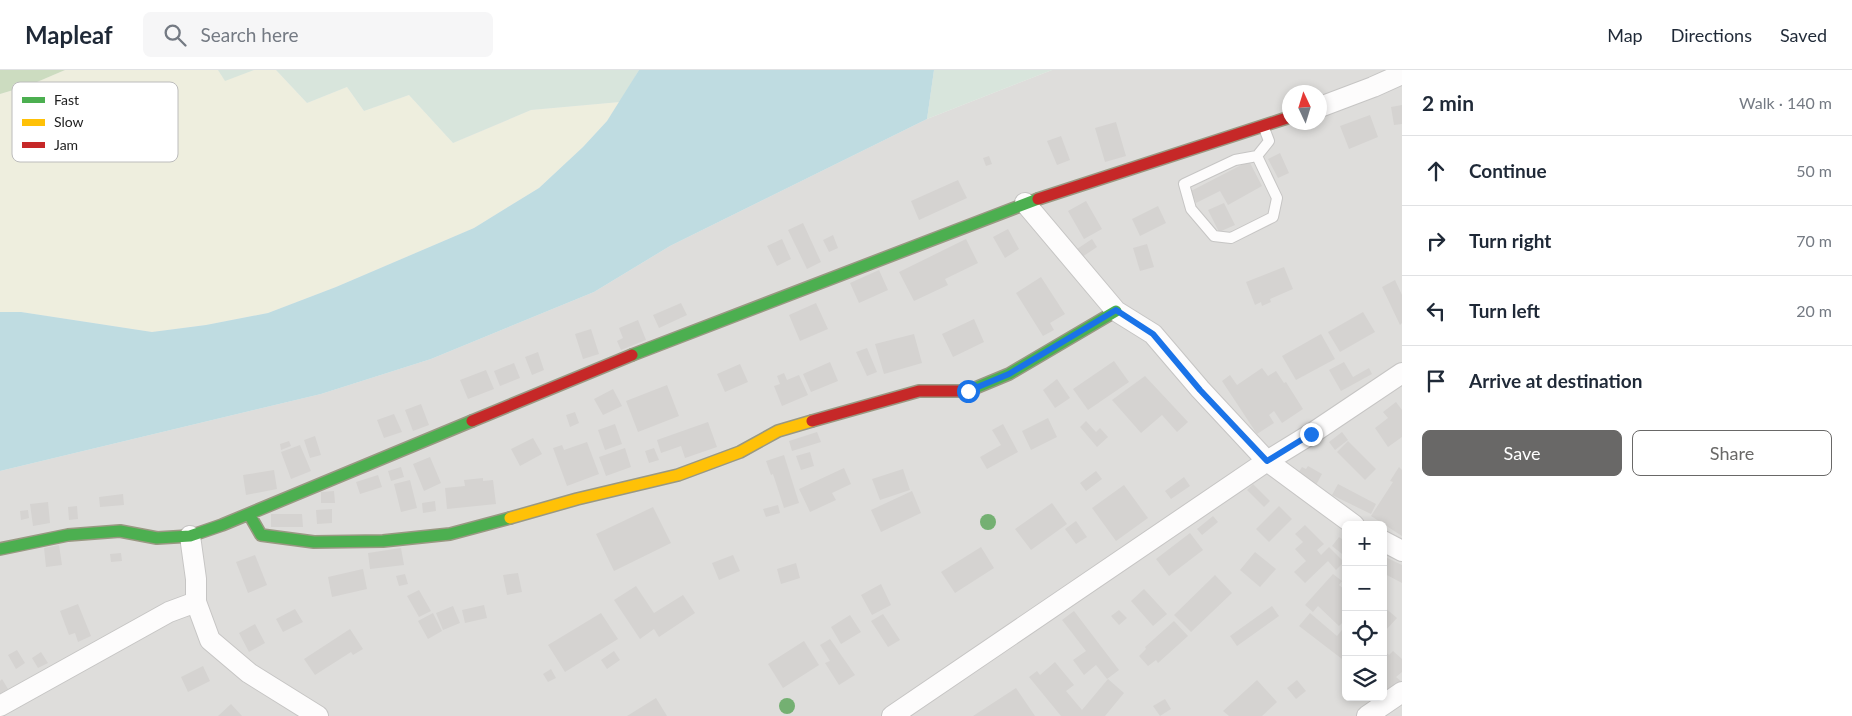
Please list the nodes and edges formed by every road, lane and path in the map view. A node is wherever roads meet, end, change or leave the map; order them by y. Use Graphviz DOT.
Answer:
graph roads {
  1 [pos="1402,74"];
  2 [pos="1327,103"];
  3 [pos="1282,121"];
  4 [pos="1263,127"];
  5 [pos="1257,156"];
  6 [pos="1025,203"];
  7 [pos="1116,310"];
  8 [pos="1402,373"];
  9 [pos="1267,461"];
  10 [pos="249,514"];
  11 [pos="1349,521"];
  12 [pos="190,536"];
  13 [pos="1387,544"];
  14 [pos="0,549"];
  15 [pos="1402,551"];
  16 [pos="196,602"];
  17 [pos="1402,692"];
  18 [pos="0,706"];
  19 [pos="318,716"];
  20 [pos="892,716"];
  21 [pos="1367,716"];
  1 -- 2 [label="street"];
  3 -- 4 [label="street"];
  4 -- 5 [label="lane"];
  4 -- 6 [label="street"];
  5 -- 5 [label="lane"];
  6 -- 7 [label="street"];
  6 -- 10 [label="street"];
  7 -- 9 [label="street"];
  7 -- 10 [label="street"];
  8 -- 9 [label="street"];
  9 -- 11 [label="street"];
  9 -- 20 [label="street"];
  10 -- 12 [label="street"];
  12 -- 14 [label="street"];
  12 -- 16 [label="street"];
  13 -- 15 [label="street"];
  16 -- 18 [label="street"];
  16 -- 19 [label="street"];
  17 -- 21 [label="street"];
}
